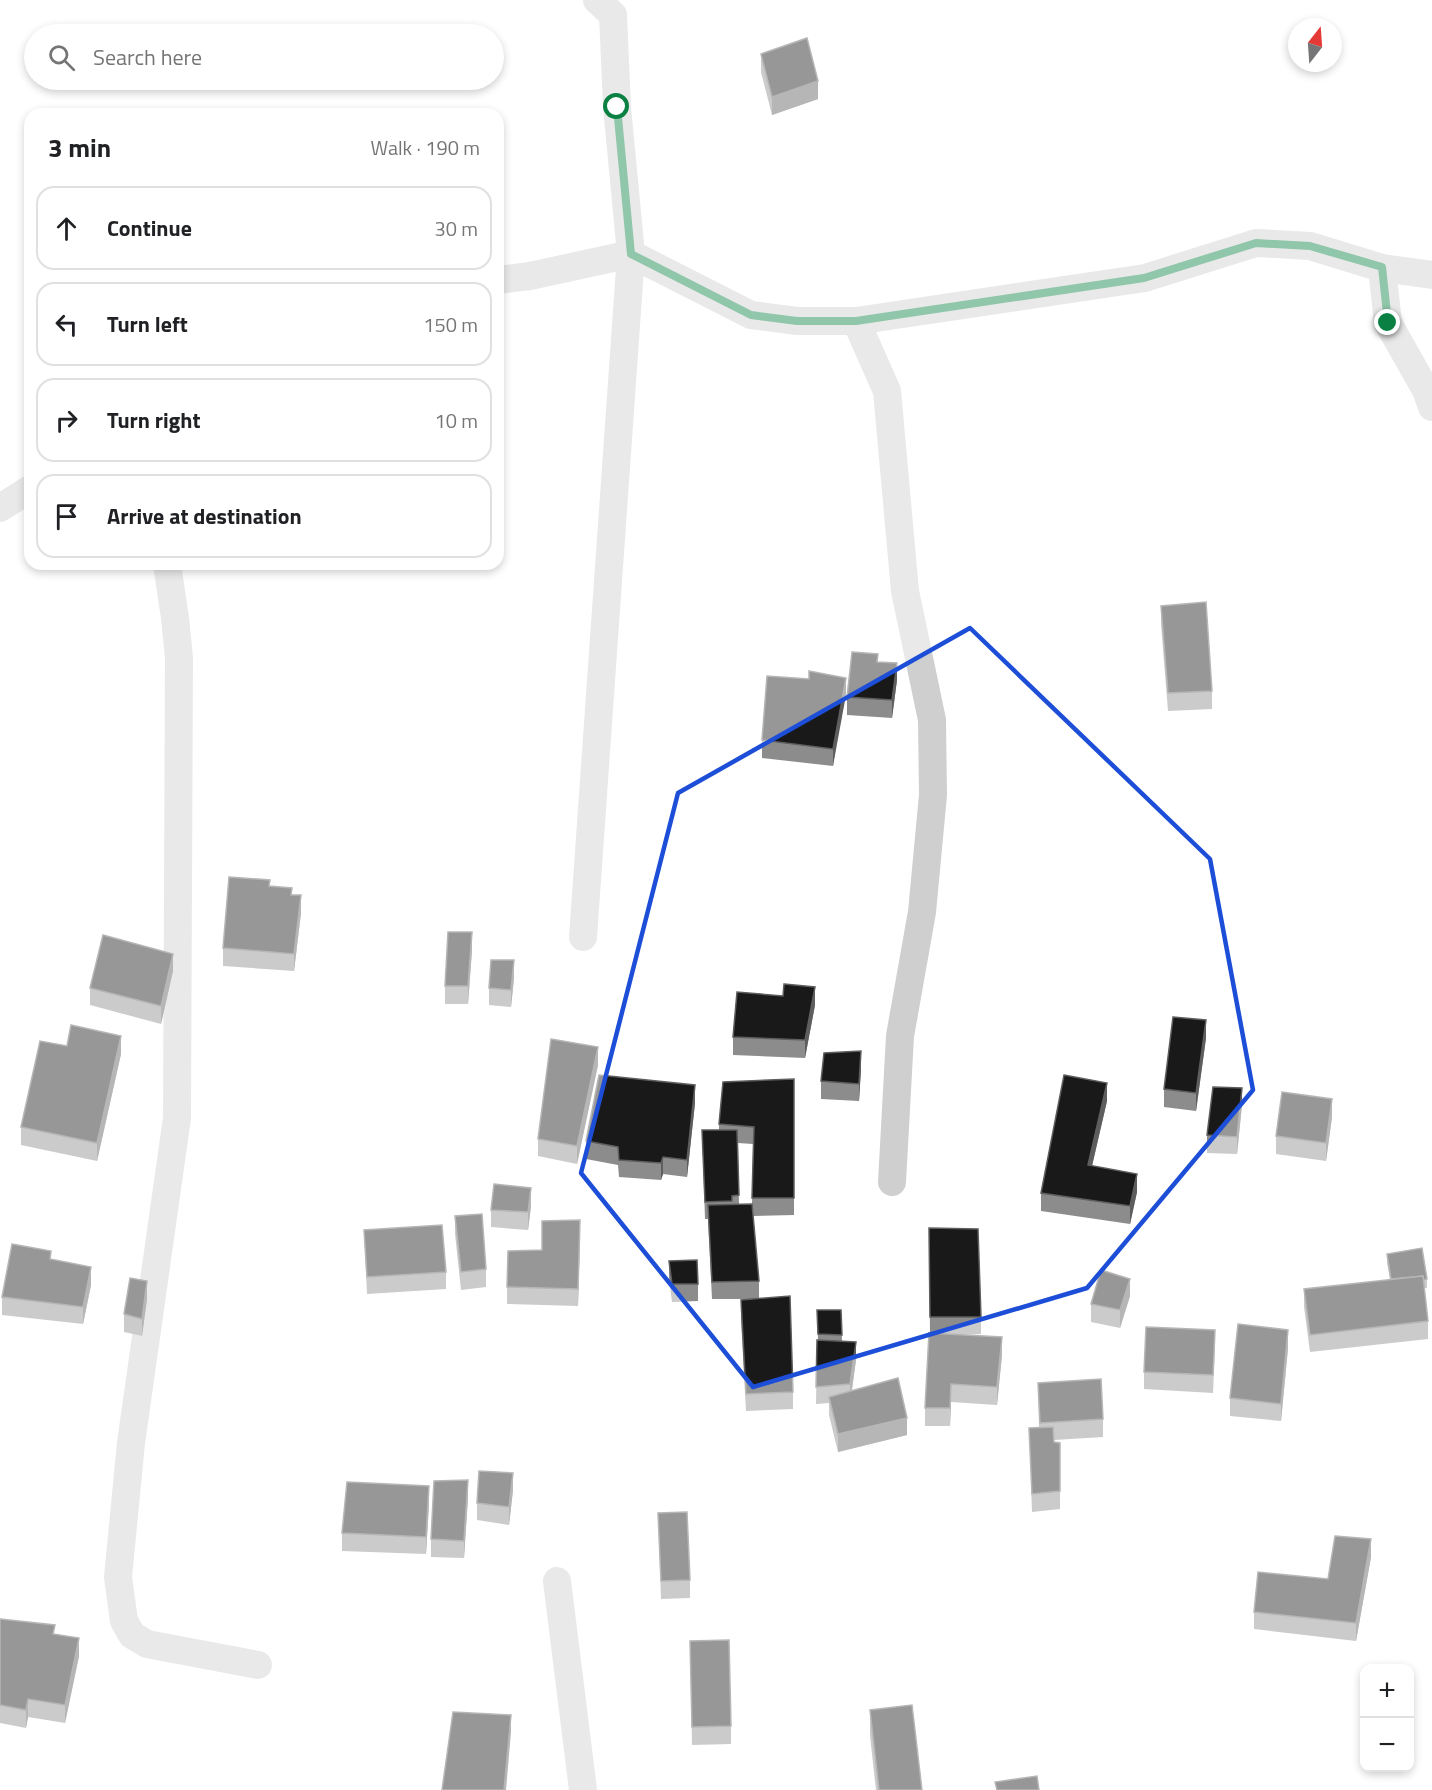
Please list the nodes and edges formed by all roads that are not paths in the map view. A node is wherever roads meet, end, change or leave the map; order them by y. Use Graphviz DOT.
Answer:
graph roads {
  1 [pos="597,0"];
  2 [pos="631,254"];
  3 [pos="1382,267"];
  4 [pos="1432,275"];
  5 [pos="504,279"];
  6 [pos="856,321"];
  7 [pos="1432,407"];
  8 [pos="24,493"];
  9 [pos="0,508"];
  10 [pos="168,570"];
  11 [pos="583,937"];
  12 [pos="892,1182"];
  13 [pos="557,1581"];
  14 [pos="258,1665"];
  15 [pos="583,1790"];
  1 -- 2 [label="street"];
  2 -- 5 [label="street"];
  2 -- 6 [label="street"];
  2 -- 11 [label="street"];
  3 -- 4 [label="street"];
  3 -- 6 [label="street"];
  3 -- 7 [label="street"];
  6 -- 12 [label="street"];
  8 -- 9 [label="street"];
  10 -- 14 [label="street"];
  13 -- 15 [label="street"];
}
